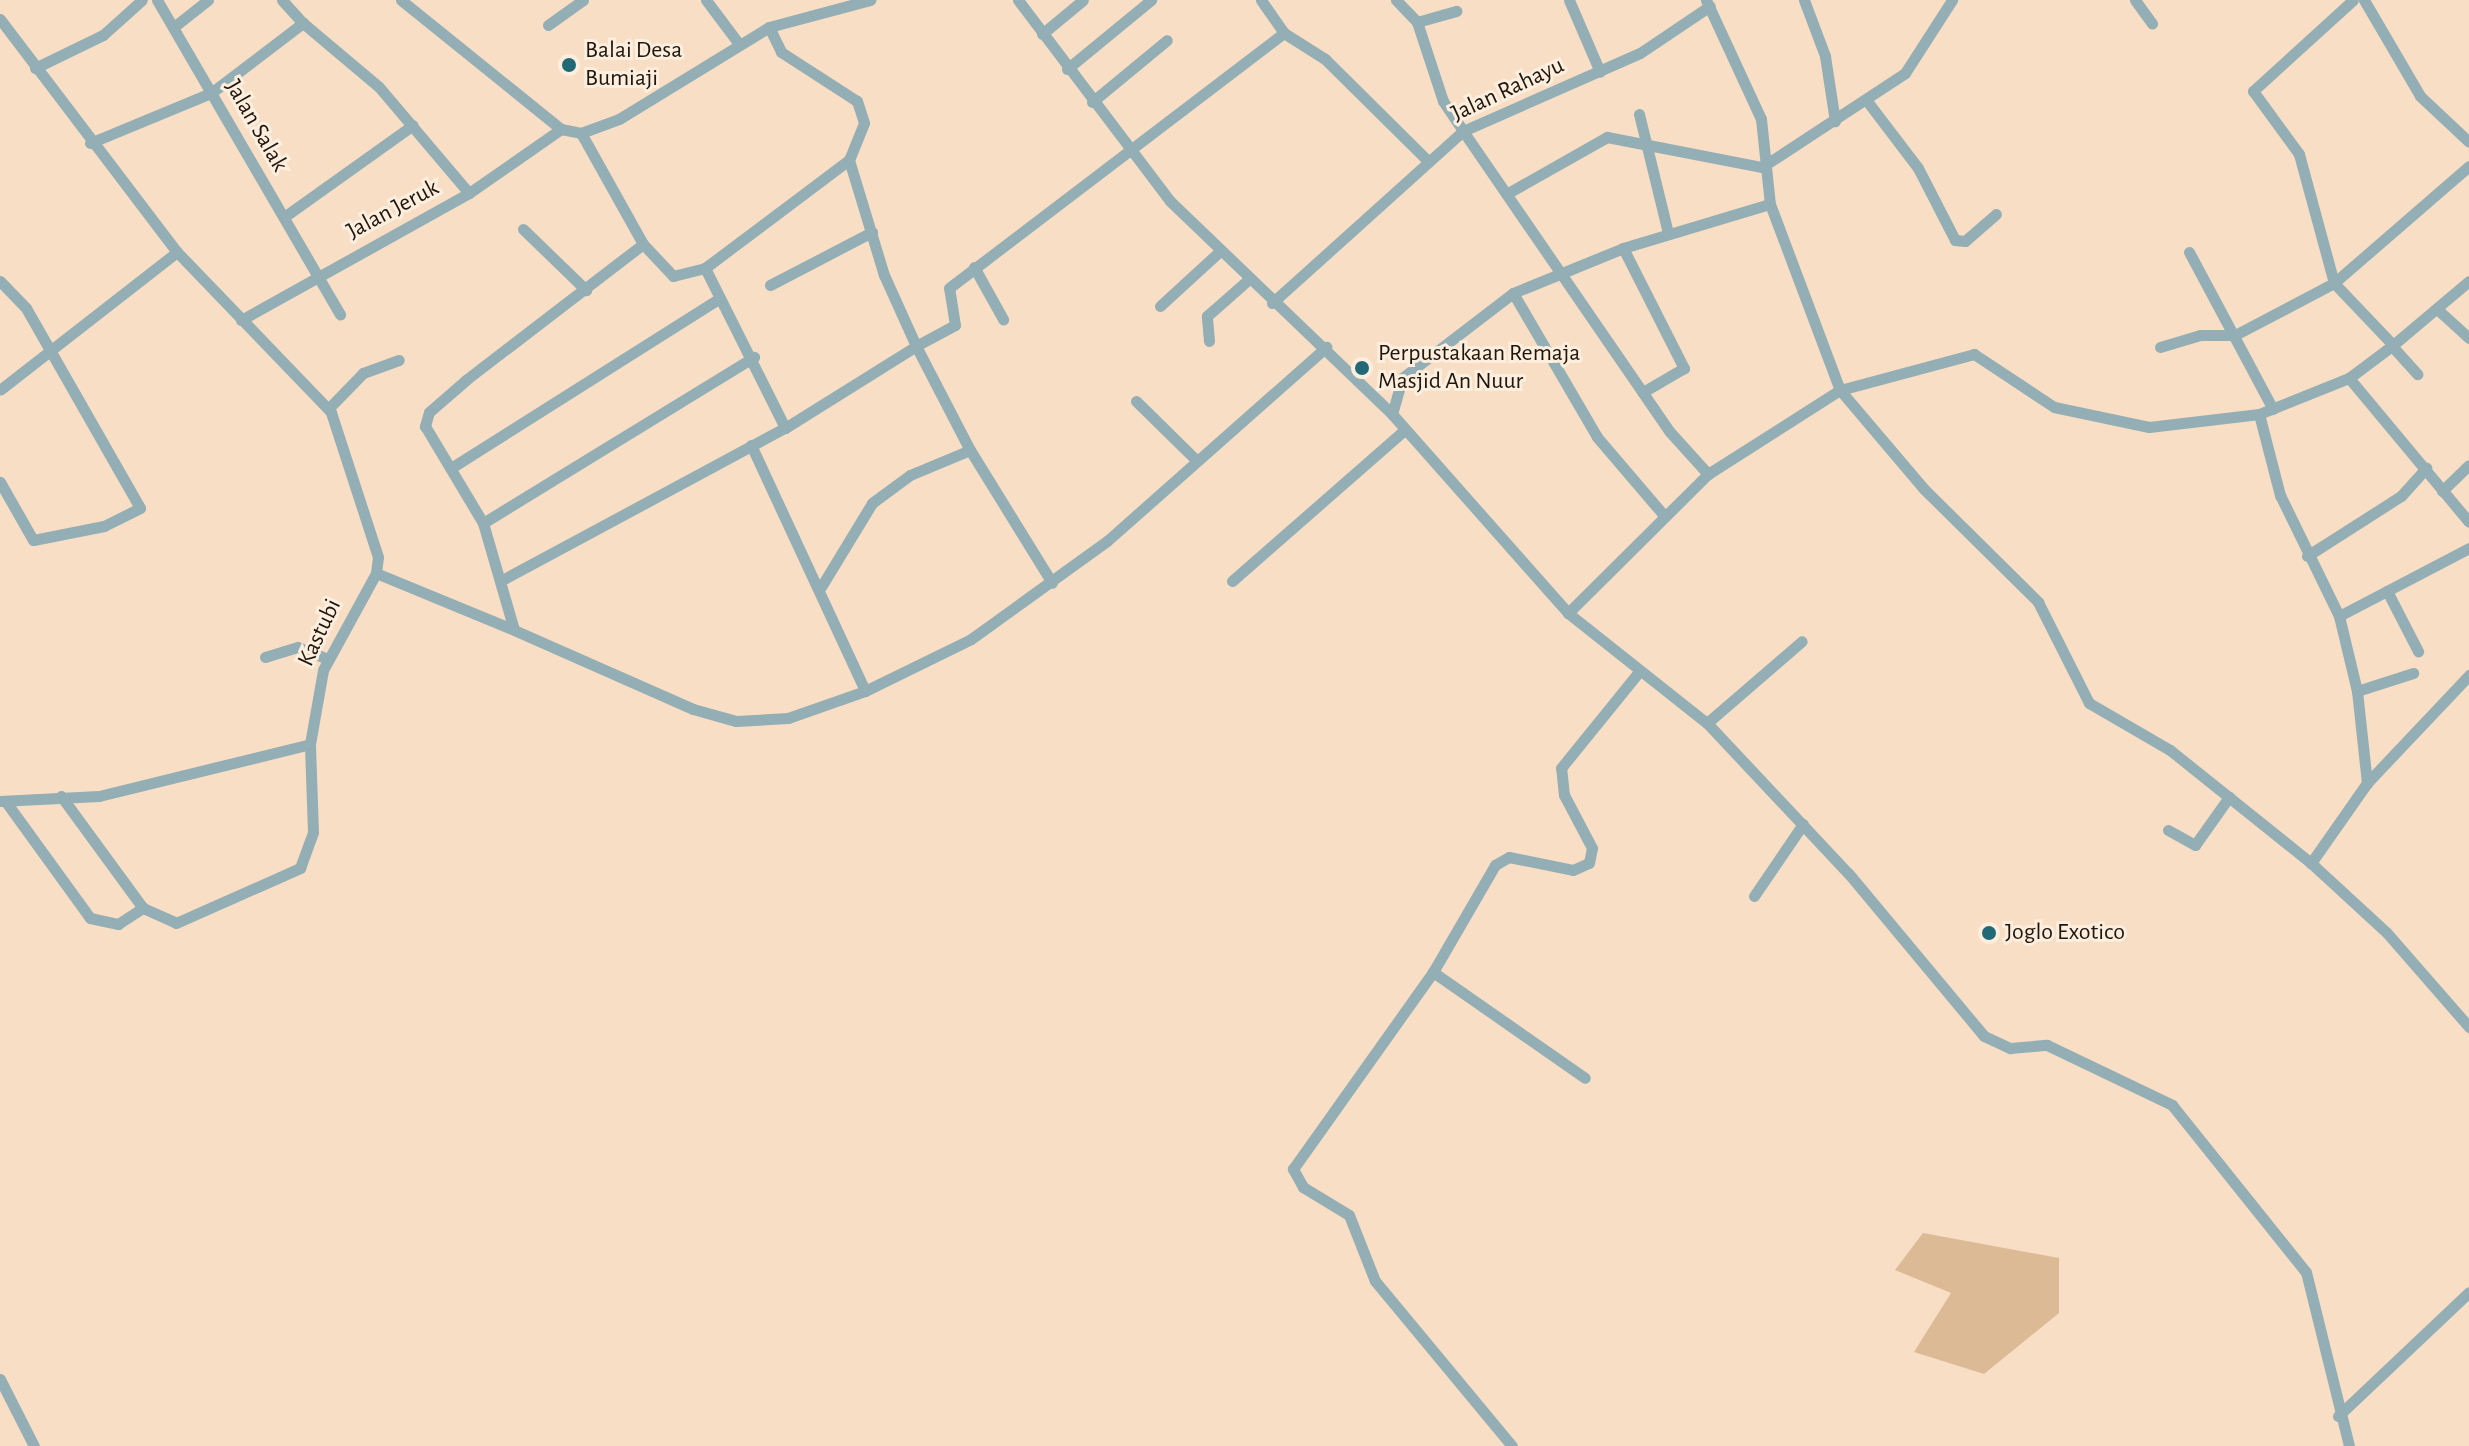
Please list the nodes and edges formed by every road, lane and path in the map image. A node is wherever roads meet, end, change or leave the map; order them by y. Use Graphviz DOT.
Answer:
graph roads {
  1 [pos="142,0"];
  2 [pos="157,0"];
  3 [pos="208,0"];
  4 [pos="282,0"];
  5 [pos="401,0"];
  6 [pos="583,0"];
  7 [pos="706,0"];
  8 [pos="870,0"];
  9 [pos="1018,0"];
  10 [pos="1083,0"];
  11 [pos="1151,0"];
  12 [pos="1261,0"];
  13 [pos="1396,0"];
  14 [pos="1569,0"];
  15 [pos="1804,0"];
  16 [pos="1952,0"];
  17 [pos="2135,0"];
  18 [pos="2353,0"];
  19 [pos="2364,0"];
  20 [pos="1708,3"];
  21 [pos="1456,11"];
  22 [pos="0,19"];
  23 [pos="1417,22"];
  24 [pos="303,23"];
  25 [pos="2152,23"];
  26 [pos="548,25"];
  27 [pos="175,26"];
  28 [pos="769,27"];
  29 [pos="1284,33"];
  30 [pos="1042,34"];
  31 [pos="1167,40"];
  32 [pos="739,44"];
  33 [pos="35,68"];
  34 [pos="1067,69"];
  35 [pos="1600,72"];
  36 [pos="211,93"];
  37 [pos="1867,101"];
  38 [pos="1092,102"];
  39 [pos="1639,114"];
  40 [pos="1835,121"];
  41 [pos="413,125"];
  42 [pos="561,129"];
  43 [pos="1463,131"];
  44 [pos="581,133"];
  45 [pos="2469,142"];
  46 [pos="90,143"];
  47 [pos="1649,144"];
  48 [pos="1132,151"];
  49 [pos="849,160"];
  50 [pos="1427,160"];
  51 [pos="2469,166"];
  52 [pos="1762,167"];
  53 [pos="469,193"];
  54 [pos="1508,193"];
  55 [pos="1770,204"];
  56 [pos="1996,214"];
  57 [pos="284,217"];
  58 [pos="523,229"];
  59 [pos="872,232"];
  60 [pos="1668,233"];
  61 [pos="643,244"];
  62 [pos="1623,248"];
  63 [pos="177,252"];
  64 [pos="1219,252"];
  65 [pos="2189,252"];
  66 [pos="974,267"];
  67 [pos="705,268"];
  68 [pos="1564,271"];
  69 [pos="317,275"];
  70 [pos="1248,280"];
  71 [pos="0,281"];
  72 [pos="2469,281"];
  73 [pos="2334,283"];
  74 [pos="770,285"];
  75 [pos="586,290"];
  76 [pos="1513,293"];
  77 [pos="720,298"];
  78 [pos="1272,303"];
  79 [pos="1160,306"];
  80 [pos="2437,309"];
  81 [pos="340,315"];
  82 [pos="1003,319"];
  83 [pos="241,320"];
  84 [pos="2235,335"];
  85 [pos="2469,338"];
  86 [pos="1209,341"];
  87 [pos="2392,345"];
  88 [pos="916,346"];
  89 [pos="1326,347"];
  90 [pos="2160,347"];
  91 [pos="47,353"];
  92 [pos="754,357"];
  93 [pos="399,360"];
  94 [pos="2417,374"];
  95 [pos="2349,378"];
  96 [pos="0,390"];
  97 [pos="1840,390"];
  98 [pos="1643,392"];
  99 [pos="1136,401"];
  100 [pos="329,408"];
  101 [pos="2273,409"];
  102 [pos="1392,414"];
  103 [pos="2259,414"];
  104 [pos="785,428"];
  105 [pos="1402,432"];
  106 [pos="751,445"];
  107 [pos="970,450"];
  108 [pos="1196,460"];
  109 [pos="2469,465"];
  110 [pos="451,468"];
  111 [pos="2426,468"];
  112 [pos="1708,474"];
  113 [pos="0,482"];
  114 [pos="2442,491"];
  115 [pos="1662,513"];
  116 [pos="2468,519"];
  117 [pos="483,523"];
  118 [pos="2469,548"];
  119 [pos="2307,556"];
  120 [pos="376,573"];
  121 [pos="504,579"];
  122 [pos="1232,581"];
  123 [pos="1052,583"];
  124 [pos="821,587"];
  125 [pos="2387,591"];
  126 [pos="1568,613"];
  127 [pos="2339,616"];
  128 [pos="514,630"];
  129 [pos="1802,641"];
  130 [pos="2418,651"];
  131 [pos="265,657"];
  132 [pos="327,659"];
  133 [pos="2413,673"];
  134 [pos="1637,674"];
  135 [pos="2469,675"];
  136 [pos="865,691"];
  137 [pos="2357,691"];
  138 [pos="1707,723"];
  139 [pos="310,744"];
  140 [pos="2367,783"];
  141 [pos="61,796"];
  142 [pos="2229,797"];
  143 [pos="3,801"];
  144 [pos="1803,824"];
  145 [pos="2168,830"];
  146 [pos="2311,863"];
  147 [pos="1754,896"];
  148 [pos="143,908"];
  149 [pos="1433,972"];
  150 [pos="2469,1027"];
  151 [pos="1585,1078"];
  152 [pos="2469,1292"];
  153 [pos="0,1381"];
  154 [pos="2338,1416"];
  155 [pos="34,1446"];
  156 [pos="1512,1446"];
  157 [pos="2349,1446"];
  1 -- 33 [label="street"];
  2 -- 27 [label="street, Jalan Salak"];
  3 -- 27 [label="street"];
  4 -- 24 [label="street"];
  5 -- 42 [label="street"];
  6 -- 26 [label="street"];
  7 -- 32 [label="street"];
  8 -- 28 [label="street"];
  9 -- 30 [label="street"];
  10 -- 30 [label="street"];
  11 -- 34 [label="street"];
  12 -- 29 [label="street"];
  13 -- 23 [label="street"];
  14 -- 35 [label="street"];
  15 -- 40 [label="street"];
  16 -- 37 [label="street"];
  17 -- 25 [label="street"];
  18 -- 73 [label="street"];
  19 -- 45 [label="street"];
  20 -- 35 [label="street, Jalan Rahayu"];
  20 -- 52 [label="street"];
  21 -- 23 [label="street"];
  22 -- 33 [label="street"];
  23 -- 43 [label="street"];
  24 -- 36 [label="street"];
  24 -- 41 [label="street"];
  27 -- 36 [label="street, Jalan Salak"];
  28 -- 32 [label="street"];
  28 -- 49 [label="street"];
  29 -- 48 [label="street"];
  29 -- 50 [label="street"];
  30 -- 34 [label="street"];
  31 -- 38 [label="street"];
  32 -- 44 [label="street"];
  33 -- 46 [label="street"];
  34 -- 38 [label="street"];
  35 -- 43 [label="street, Jalan Rahayu"];
  36 -- 46 [label="street"];
  36 -- 57 [label="street, Jalan Salak"];
  37 -- 40 [label="street"];
  37 -- 56 [label="street"];
  38 -- 48 [label="street"];
  39 -- 47 [label="street"];
  40 -- 52 [label="street"];
  41 -- 53 [label="street"];
  41 -- 57 [label="street"];
  42 -- 44 [label="street"];
  42 -- 53 [label="street, Jalan Jeruk"];
  43 -- 50 [label="street, Jalan Rahayu"];
  43 -- 54 [label="street"];
  44 -- 61 [label="street"];
  46 -- 63 [label="street"];
  47 -- 52 [label="street"];
  47 -- 54 [label="street"];
  47 -- 60 [label="street"];
  48 -- 64 [label="street"];
  48 -- 66 [label="street"];
  49 -- 59 [label="street"];
  49 -- 67 [label="street"];
  50 -- 78 [label="street, Jalan Rahayu"];
  51 -- 73 [label="street"];
  52 -- 55 [label="street"];
  53 -- 69 [label="street, Jalan Jeruk"];
  54 -- 68 [label="street"];
  55 -- 60 [label="street"];
  55 -- 97 [label="street"];
  57 -- 69 [label="street, Jalan Salak"];
  58 -- 75 [label="street"];
  59 -- 74 [label="street"];
  59 -- 88 [label="street"];
  60 -- 62 [label="street"];
  61 -- 67 [label="street"];
  61 -- 75 [label="street"];
  62 -- 68 [label="street"];
  62 -- 98 [label="street"];
  63 -- 83 [label="street"];
  63 -- 91 [label="street"];
  64 -- 70 [label="street"];
  64 -- 79 [label="street"];
  65 -- 84 [label="street"];
  66 -- 82 [label="street"];
  66 -- 88 [label="street"];
  67 -- 77 [label="street"];
  68 -- 76 [label="street"];
  68 -- 98 [label="street"];
  69 -- 81 [label="street, Jalan Salak"];
  69 -- 83 [label="street, Jalan Jeruk"];
  70 -- 78 [label="street"];
  70 -- 86 [label="street"];
  71 -- 91 [label="street"];
  72 -- 80 [label="street"];
  73 -- 84 [label="street"];
  73 -- 87 [label="street"];
  75 -- 110 [label="street"];
  76 -- 102 [label="street"];
  76 -- 115 [label="street"];
  77 -- 92 [label="street"];
  77 -- 110 [label="street"];
  78 -- 89 [label="street"];
  80 -- 85 [label="street"];
  80 -- 87 [label="street"];
  83 -- 100 [label="street"];
  84 -- 90 [label="street"];
  84 -- 101 [label="street"];
  87 -- 94 [label="street"];
  87 -- 95 [label="street"];
  88 -- 104 [label="street"];
  88 -- 107 [label="street"];
  89 -- 102 [label="street"];
  89 -- 108 [label="street"];
  91 -- 96 [label="street"];
  91 -- 113 [label="street"];
  92 -- 104 [label="street"];
  92 -- 117 [label="street"];
  93 -- 100 [label="street"];
  95 -- 101 [label="street"];
  95 -- 111 [label="street"];
  97 -- 103 [label="street"];
  97 -- 112 [label="street"];
  97 -- 142 [label="street"];
  98 -- 112 [label="street"];
  99 -- 108 [label="street"];
  100 -- 120 [label="street"];
  101 -- 103 [label="street"];
  102 -- 105 [label="street"];
  103 -- 119 [label="street"];
  104 -- 106 [label="street"];
  105 -- 122 [label="street"];
  105 -- 126 [label="street"];
  106 -- 121 [label="street"];
  106 -- 124 [label="street"];
  107 -- 123 [label="street"];
  107 -- 124 [label="street"];
  108 -- 123 [label="street"];
  109 -- 114 [label="street"];
  110 -- 117 [label="street"];
  111 -- 114 [label="street"];
  111 -- 119 [label="street"];
  112 -- 115 [label="street"];
  114 -- 116 [label="street"];
  115 -- 126 [label="street"];
  117 -- 121 [label="street"];
  118 -- 125 [label="street"];
  119 -- 127 [label="street"];
  120 -- 128 [label="street"];
  120 -- 132 [label="street, Kastubi"];
  121 -- 128 [label="street"];
  123 -- 136 [label="street"];
  124 -- 136 [label="street"];
  125 -- 127 [label="street"];
  125 -- 130 [label="street"];
  126 -- 134 [label="street"];
  127 -- 137 [label="street"];
  128 -- 136 [label="street"];
  129 -- 138 [label="street"];
  131 -- 132 [label="street"];
  132 -- 139 [label="street, Kastubi"];
  133 -- 137 [label="street"];
  134 -- 138 [label="street"];
  134 -- 149 [label="street"];
  135 -- 140 [label="street"];
  137 -- 140 [label="street"];
  138 -- 144 [label="street"];
  139 -- 141 [label="street"];
  139 -- 148 [label="street, Kastubi"];
  140 -- 146 [label="street"];
  141 -- 143 [label="street"];
  141 -- 148 [label="street"];
  142 -- 145 [label="street"];
  142 -- 146 [label="street"];
  143 -- 148 [label="street"];
  144 -- 147 [label="street"];
  144 -- 154 [label="street"];
  146 -- 150 [label="street"];
  149 -- 151 [label="street"];
  149 -- 156 [label="street"];
  152 -- 154 [label="street"];
  153 -- 155 [label="street"];
  154 -- 157 [label="street"];
}
